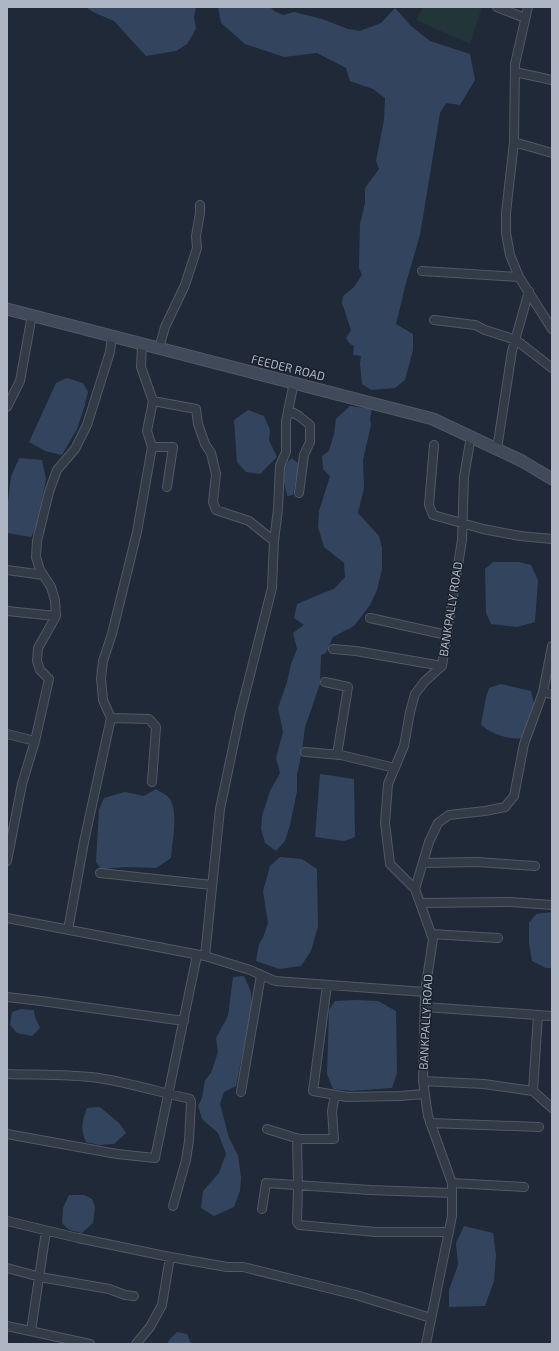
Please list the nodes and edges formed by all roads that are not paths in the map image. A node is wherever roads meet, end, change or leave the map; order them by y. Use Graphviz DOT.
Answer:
graph roads {
  1 [pos="498,7"];
  2 [pos="528,7"];
  3 [pos="525,18"];
  4 [pos="515,72"];
  5 [pos="552,80"];
  6 [pos="514,142"];
  7 [pos="552,153"];
  8 [pos="200,205"];
  9 [pos="422,271"];
  10 [pos="519,277"];
  11 [pos="529,291"];
  12 [pos="7,309"];
  13 [pos="542,312"];
  14 [pos="552,314"];
  15 [pos="32,315"];
  16 [pos="434,320"];
  17 [pos="552,329"];
  18 [pos="112,336"];
  19 [pos="516,340"];
  20 [pos="142,344"];
  21 [pos="160,348"];
  22 [pos="552,368"];
  23 [pos="294,382"];
  24 [pos="154,401"];
  25 [pos="7,407"];
  26 [pos="288,410"];
  27 [pos="471,436"];
  28 [pos="434,445"];
  29 [pos="152,446"];
  30 [pos="497,449"];
  31 [pos="552,479"];
  32 [pos="168,487"];
  33 [pos="298,493"];
  34 [pos="463,523"];
  35 [pos="552,539"];
  36 [pos="274,542"];
  37 [pos="7,570"];
  38 [pos="42,575"];
  39 [pos="7,611"];
  40 [pos="56,616"];
  41 [pos="370,618"];
  42 [pos="447,635"];
  43 [pos="552,646"];
  44 [pos="333,649"];
  45 [pos="442,666"];
  46 [pos="325,682"];
  47 [pos="543,692"];
  48 [pos="552,694"];
  49 [pos="111,718"];
  50 [pos="7,734"];
  51 [pos="35,741"];
  52 [pos="305,752"];
  53 [pos="337,755"];
  54 [pos="395,768"];
  55 [pos="152,782"];
  56 [pos="7,861"];
  57 [pos="423,862"];
  58 [pos="534,866"];
  59 [pos="100,873"];
  60 [pos="212,885"];
  61 [pos="415,889"];
  62 [pos="420,904"];
  63 [pos="552,905"];
  64 [pos="7,918"];
  65 [pos="68,930"];
  66 [pos="431,934"];
  67 [pos="498,938"];
  68 [pos="201,956"];
  69 [pos="262,975"];
  70 [pos="327,985"];
  71 [pos="425,992"];
  72 [pos="7,997"];
  73 [pos="425,1007"];
  74 [pos="538,1015"];
  75 [pos="552,1016"];
  76 [pos="184,1020"];
  77 [pos="7,1074"];
  78 [pos="422,1082"];
  79 [pos="533,1091"];
  80 [pos="241,1092"];
  81 [pos="168,1094"];
  82 [pos="424,1094"];
  83 [pos="335,1095"];
  84 [pos="552,1108"];
  85 [pos="430,1123"];
  86 [pos="539,1127"];
  87 [pos="267,1129"];
  88 [pos="7,1134"];
  89 [pos="297,1138"];
  90 [pos="452,1183"];
  91 [pos="298,1186"];
  92 [pos="524,1187"];
  93 [pos="452,1193"];
  94 [pos="173,1206"];
  95 [pos="262,1209"];
  96 [pos="7,1221"];
  97 [pos="46,1230"];
  98 [pos="449,1232"];
  99 [pos="170,1257"];
  100 [pos="7,1268"];
  101 [pos="40,1277"];
  102 [pos="134,1296"];
  103 [pos="431,1318"];
  104 [pos="7,1326"];
  105 [pos="31,1331"];
  106 [pos="57,1340"];
  107 [pos="90,1344"];
  108 [pos="136,1344"];
  109 [pos="426,1344"];
  1 -- 3 [label="street"];
  2 -- 3 [label="street"];
  3 -- 4 [label="street"];
  4 -- 5 [label="street"];
  4 -- 6 [label="street"];
  6 -- 7 [label="street"];
  6 -- 10 [label="street"];
  8 -- 21 [label="street"];
  9 -- 10 [label="street"];
  10 -- 11 [label="street"];
  11 -- 13 [label="street"];
  11 -- 19 [label="street"];
  12 -- 15 [label="street, FEEDER ROAD"];
  13 -- 14 [label="street"];
  13 -- 17 [label="street"];
  15 -- 18 [label="street, FEEDER ROAD"];
  15 -- 25 [label="street"];
  16 -- 19 [label="street"];
  18 -- 20 [label="street, FEEDER ROAD"];
  18 -- 38 [label="street"];
  19 -- 22 [label="street"];
  19 -- 30 [label="street"];
  20 -- 21 [label="street, FEEDER ROAD"];
  20 -- 24 [label="street"];
  21 -- 23 [label="street, FEEDER ROAD"];
  23 -- 26 [label="street"];
  23 -- 27 [label="street, FEEDER ROAD"];
  24 -- 29 [label="street"];
  24 -- 36 [label="street"];
  26 -- 33 [label="street"];
  26 -- 36 [label="street"];
  27 -- 30 [label="street, FEEDER ROAD"];
  27 -- 34 [label="street, BANKPALLY ROAD"];
  28 -- 34 [label="street"];
  29 -- 32 [label="street"];
  29 -- 49 [label="street"];
  30 -- 31 [label="street, FEEDER ROAD"];
  34 -- 35 [label="street"];
  34 -- 42 [label="street, BANKPALLY ROAD"];
  36 -- 60 [label="street"];
  37 -- 38 [label="street"];
  38 -- 40 [label="street"];
  39 -- 40 [label="street"];
  40 -- 51 [label="street"];
  41 -- 42 [label="street"];
  42 -- 45 [label="street, BANKPALLY ROAD"];
  43 -- 47 [label="street"];
  44 -- 45 [label="street"];
  45 -- 54 [label="street, BANKPALLY ROAD"];
  46 -- 53 [label="street"];
  47 -- 48 [label="street"];
  47 -- 57 [label="street"];
  49 -- 55 [label="street"];
  49 -- 65 [label="street"];
  50 -- 51 [label="street"];
  51 -- 56 [label="street"];
  52 -- 53 [label="street"];
  53 -- 54 [label="street"];
  54 -- 61 [label="street, BANKPALLY ROAD"];
  57 -- 58 [label="street"];
  57 -- 61 [label="street"];
  59 -- 60 [label="street"];
  60 -- 68 [label="street"];
  61 -- 62 [label="street, BANKPALLY ROAD"];
  62 -- 63 [label="street"];
  62 -- 66 [label="street, BANKPALLY ROAD"];
  64 -- 65 [label="street"];
  65 -- 68 [label="street"];
  66 -- 67 [label="street"];
  66 -- 71 [label="street, BANKPALLY ROAD"];
  68 -- 69 [label="street"];
  68 -- 76 [label="street"];
  69 -- 70 [label="street"];
  69 -- 80 [label="street"];
  70 -- 71 [label="street"];
  70 -- 83 [label="street"];
  71 -- 73 [label="street, BANKPALLY ROAD"];
  72 -- 76 [label="street"];
  73 -- 74 [label="street"];
  73 -- 78 [label="street, BANKPALLY ROAD"];
  74 -- 75 [label="street"];
  74 -- 79 [label="street"];
  76 -- 81 [label="street"];
  77 -- 81 [label="street"];
  78 -- 79 [label="street"];
  78 -- 82 [label="street, BANKPALLY ROAD"];
  79 -- 84 [label="street"];
  81 -- 88 [label="street"];
  81 -- 94 [label="street"];
  82 -- 83 [label="street"];
  82 -- 85 [label="street, BANKPALLY ROAD"];
  83 -- 89 [label="street"];
  85 -- 86 [label="street"];
  85 -- 90 [label="street, BANKPALLY ROAD"];
  87 -- 89 [label="street"];
  89 -- 91 [label="street"];
  90 -- 92 [label="street"];
  90 -- 93 [label="street, BANKPALLY ROAD"];
  91 -- 93 [label="street"];
  91 -- 95 [label="street"];
  91 -- 98 [label="street"];
  93 -- 98 [label="street, BANKPALLY ROAD"];
  96 -- 97 [label="street"];
  97 -- 99 [label="street"];
  97 -- 101 [label="street"];
  98 -- 103 [label="street, BANKPALLY ROAD"];
  99 -- 103 [label="street"];
  99 -- 108 [label="street"];
  100 -- 101 [label="street"];
  101 -- 102 [label="street"];
  101 -- 105 [label="street"];
  103 -- 109 [label="street, BANKPALLY ROAD"];
  104 -- 105 [label="street"];
  105 -- 106 [label="street"];
  106 -- 107 [label="street"];
}
